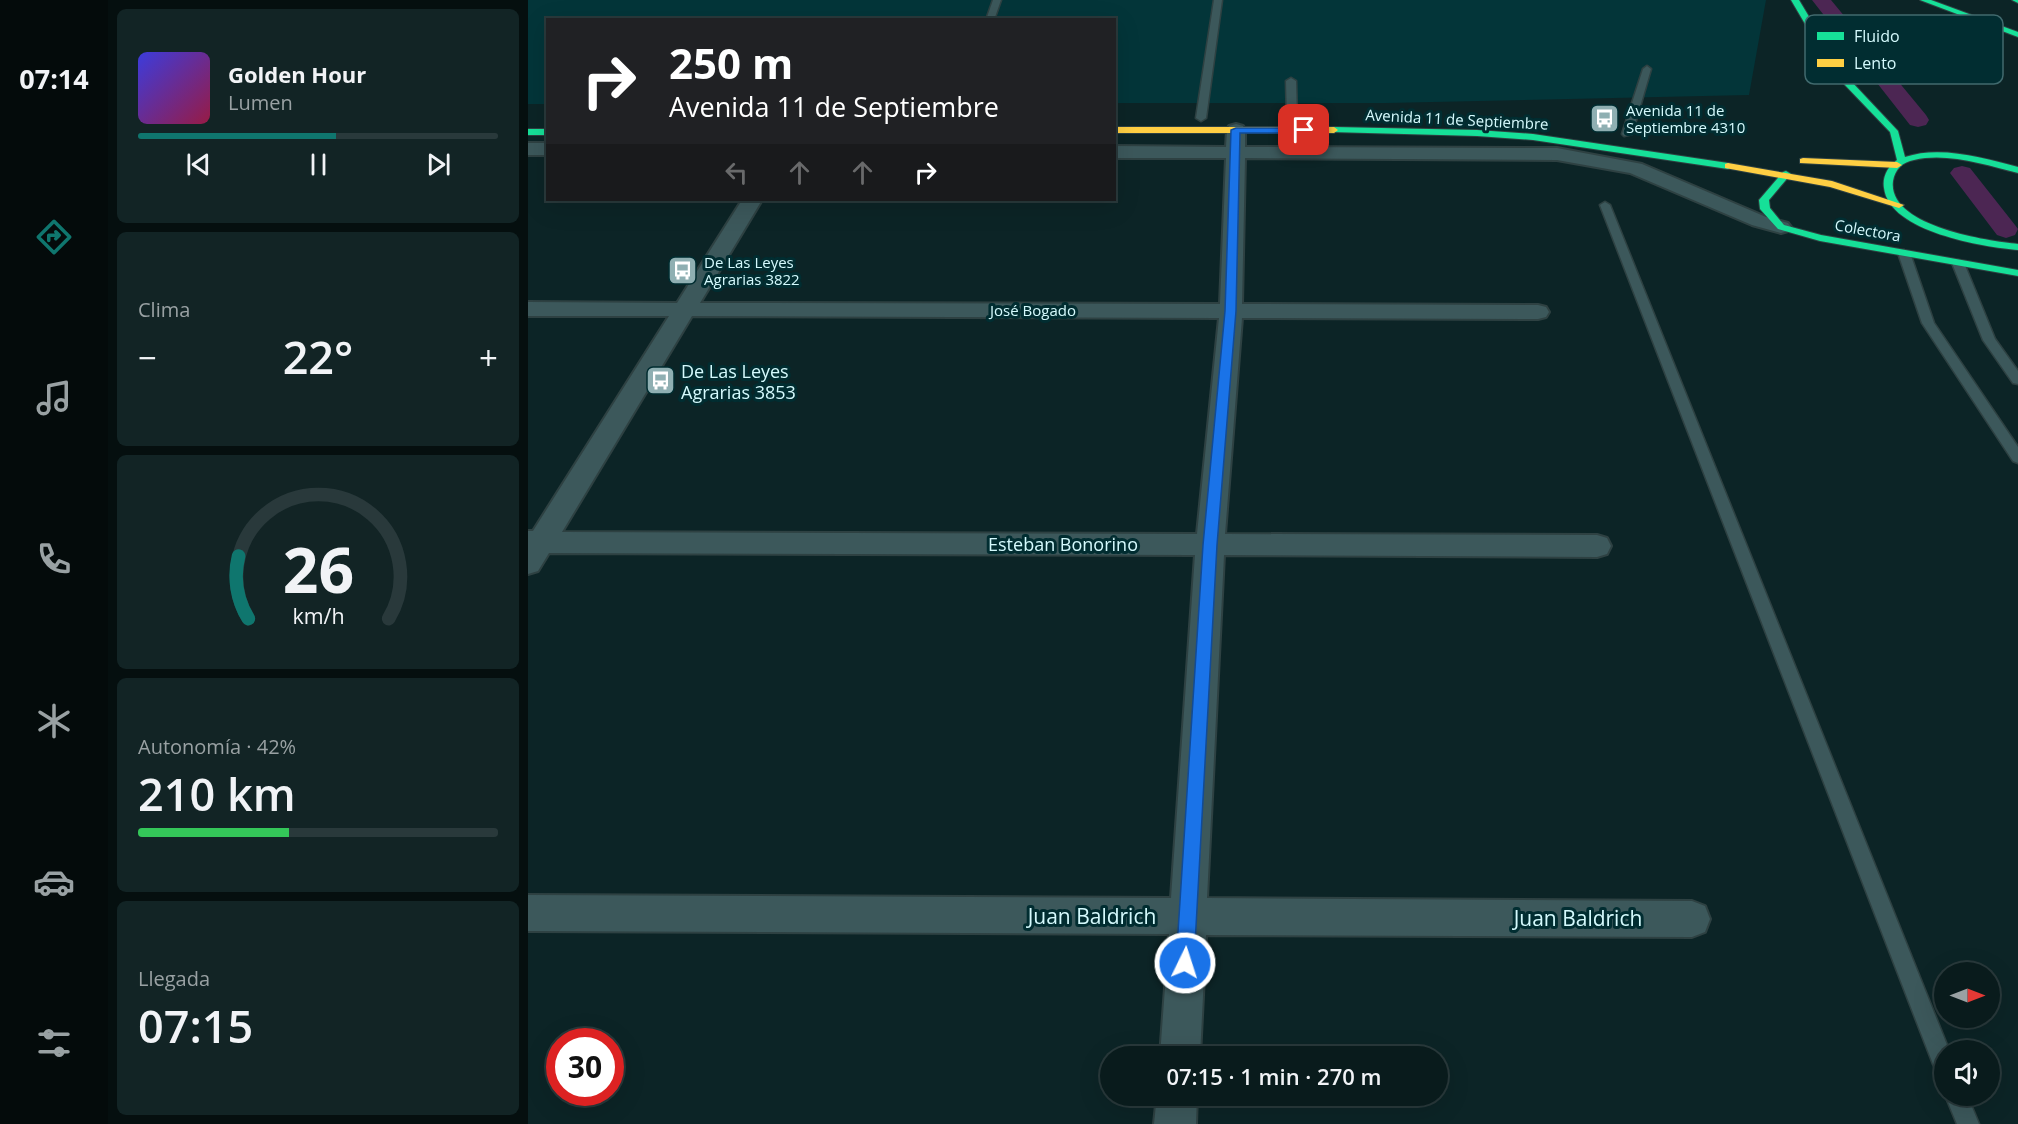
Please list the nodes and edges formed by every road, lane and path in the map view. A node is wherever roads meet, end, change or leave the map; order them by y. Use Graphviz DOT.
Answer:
graph roads {
  1 [pos="997,0"];
  2 [pos="1218,0"];
  3 [pos="1795,0"];
  4 [pos="1924,0"];
  5 [pos="1964,15"];
  6 [pos="1805,17"];
  7 [pos="991,18"];
  8 [pos="2003,29"];
  9 [pos="2018,35"];
  10 [pos="1647,69"];
  11 [pos="1291,81"];
  12 [pos="1849,84"];
  13 [pos="1869,104"];
  14 [pos="1116,118"];
  15 [pos="1201,118"];
  16 [pos="1292,118"];
  17 [pos="546,119"];
  18 [pos="528,120"];
  19 [pos="1906,124"];
  20 [pos="1552,125"];
  21 [pos="1116,130"];
  22 [pos="528,132"];
  23 [pos="546,132"];
  24 [pos="1627,134"];
  25 [pos="1941,140"];
  26 [pos="1236,142"];
  27 [pos="528,149"];
  28 [pos="546,149"];
  29 [pos="1116,152"];
  30 [pos="1793,160"];
  31 [pos="1989,161"];
  32 [pos="1900,164"];
  33 [pos="2018,170"];
  34 [pos="1786,174"];
  35 [pos="751,201"];
  36 [pos="1605,205"];
  37 [pos="1899,206"];
  38 [pos="1781,227"];
  39 [pos="2018,247"];
  40 [pos="1904,253"];
  41 [pos="1958,263"];
  42 [pos="2018,273"];
  43 [pos="528,309"];
  44 [pos="684,310"];
  45 [pos="1231,311"];
  46 [pos="1538,312"];
  47 [pos="2018,380"];
  48 [pos="2018,458"];
  49 [pos="1210,545"];
  50 [pos="1597,546"];
  51 [pos="532,549"];
  52 [pos="528,913"];
  53 [pos="1188,916"];
  54 [pos="1692,919"];
  55 [pos="1935,1040"];
  56 [pos="1180,1046"];
  57 [pos="1176,1106"];
  58 [pos="1961,1106"];
  59 [pos="1175,1124"];
  60 [pos="1968,1124"];
  1 -- 7 [label="lane"];
  2 -- 15 [label="lane"];
  3 -- 6 [label="main road"];
  4 -- 5 [label="main road"];
  8 -- 9 [label="main road"];
  10 -- 24 [label="lane"];
  11 -- 16 [label="lane"];
  12 -- 13 [label="main road"];
  13 -- 19 [label="main road"];
  13 -- 32 [label="main road"];
  14 -- 15 [label="main road, Avenida 11 de Septiembre"];
  15 -- 16 [label="main road, Avenida 11 de Septiembre"];
  16 -- 20 [label="main road, Avenida 11 de Septiembre"];
  17 -- 18 [label="main road"];
  21 -- 26 [label="main road, Avenida 11 de Septiembre"];
  22 -- 23 [label="main road"];
  25 -- 31 [label="main road"];
  26 -- 29 [label="street"];
  26 -- 34 [label="main road, Avenida 11 de Septiembre"];
  26 -- 38 [label="street"];
  26 -- 45 [label="street"];
  27 -- 28 [label="street"];
  30 -- 32 [label="main road"];
  31 -- 32 [label="main road"];
  31 -- 33 [label="main road"];
  32 -- 37 [label="main road"];
  34 -- 37 [label="main road, Avenida 11 de Septiembre"];
  34 -- 38 [label="main road"];
  35 -- 44 [label="street"];
  36 -- 55 [label="lane"];
  37 -- 39 [label="main road, Avenida 11 de Septiembre"];
  38 -- 40 [label="main road, Colectora"];
  40 -- 41 [label="main road, Colectora"];
  40 -- 48 [label="lane"];
  41 -- 42 [label="main road, Colectora"];
  41 -- 47 [label="lane"];
  43 -- 44 [label="street, José Bogado"];
  44 -- 45 [label="street, José Bogado"];
  44 -- 51 [label="street"];
  45 -- 46 [label="street, José Bogado"];
  45 -- 49 [label="street"];
  49 -- 50 [label="street, Esteban Bonorino"];
  49 -- 51 [label="street, Esteban Bonorino"];
  49 -- 53 [label="street"];
  52 -- 53 [label="street, Juan Baldrich"];
  53 -- 54 [label="street, Juan Baldrich"];
  53 -- 56 [label="street"];
  57 -- 59 [label="street"];
  58 -- 60 [label="lane"];
}
